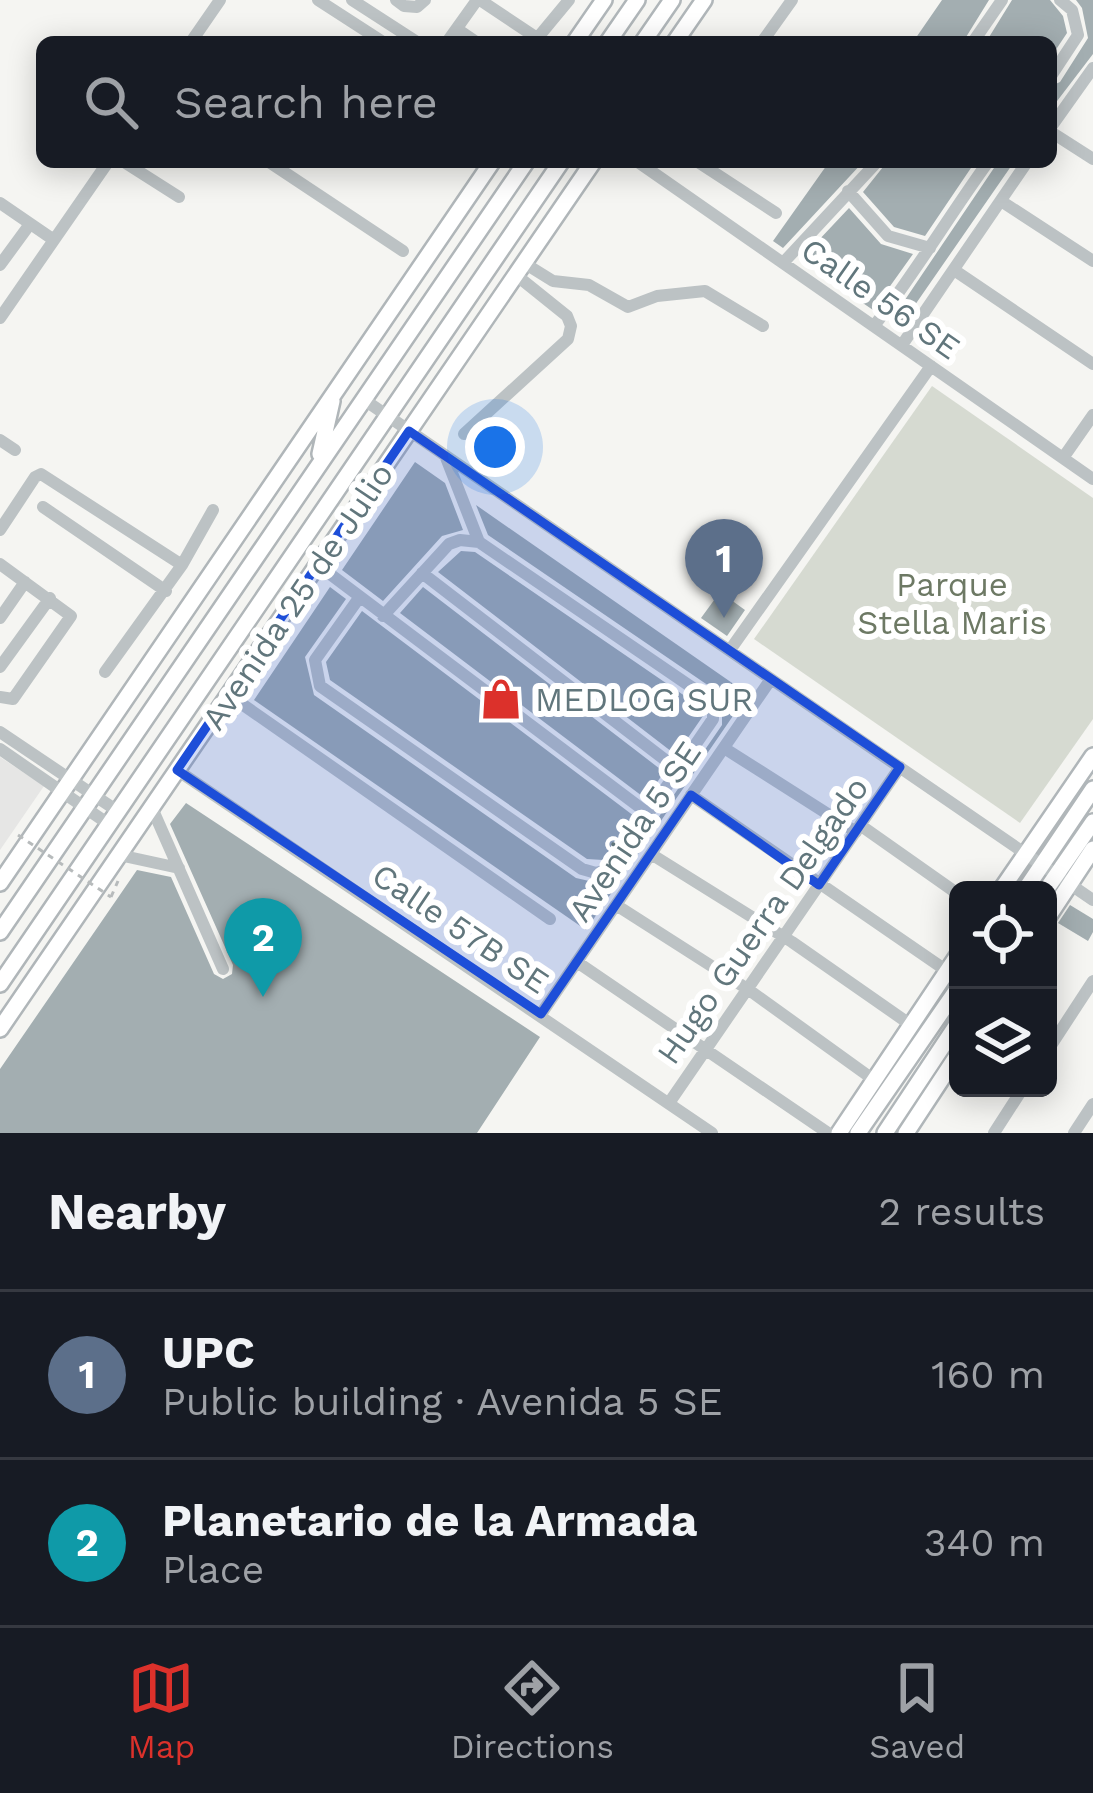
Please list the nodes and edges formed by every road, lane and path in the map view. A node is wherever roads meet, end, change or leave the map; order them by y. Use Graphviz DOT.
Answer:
graph roads {
  1 [pos="220,0"];
  2 [pos="318,0"];
  3 [pos="396,0"];
  4 [pos="425,0"];
  5 [pos="479,0"];
  6 [pos="569,0"];
  7 [pos="604,0"];
  8 [pos="637,0"];
  9 [pos="672,0"];
  10 [pos="704,0"];
  11 [pos="792,0"];
  12 [pos="1002,0"];
  13 [pos="1060,0"];
  14 [pos="363,3"];
  15 [pos="457,28"];
  16 [pos="194,36"];
  17 [pos="374,36"];
  18 [pos="409,36"];
  19 [pos="451,36"];
  20 [pos="468,36"];
  21 [pos="531,36"];
  22 [pos="542,36"];
  23 [pos="579,36"];
  24 [pos="612,36"];
  25 [pos="647,36"];
  26 [pos="679,36"];
  27 [pos="766,36"];
  28 [pos="977,36"];
  29 [pos="1057,67"];
  30 [pos="1093,68"];
  31 [pos="1057,120"];
  32 [pos="1057,133"];
  33 [pos="1093,159"];
  34 [pos="104,168"];
  35 [pos="133,168"];
  36 [pos="278,168"];
  37 [pos="489,168"];
  38 [pos="522,168"];
  39 [pos="557,168"];
  40 [pos="589,168"];
  41 [pos="647,168"];
  42 [pos="707,168"];
  43 [pos="872,168"];
  44 [pos="984,168"];
  45 [pos="1023,168"];
  46 [pos="848,191"];
  47 [pos="179,197"];
  48 [pos="1001,201"];
  49 [pos="0,203"];
  50 [pos="776,213"];
  51 [pos="30,224"];
  52 [pos="54,240"];
  53 [pos="930,248"];
  54 [pos="404,251"];
  55 [pos="1093,261"];
  56 [pos="783,262"];
  57 [pos="0,265"];
  58 [pos="520,269"];
  59 [pos="954,270"];
  60 [pos="0,318"];
  61 [pos="763,326"];
  62 [pos="874,326"];
  63 [pos="902,345"];
  64 [pos="1093,364"];
  65 [pos="931,366"];
  66 [pos="334,392"];
  67 [pos="363,399"];
  68 [pos="387,415"];
  69 [pos="1093,415"];
  70 [pos="410,431"];
  71 [pos="464,434"];
  72 [pos="0,440"];
  73 [pos="15,450"];
  74 [pos="445,455"];
  75 [pos="1064,458"];
  76 [pos="316,469"];
  77 [pos="1093,479"];
  78 [pos="93,506"];
  79 [pos="43,507"];
  80 [pos="213,510"];
  81 [pos="0,530"];
  82 [pos="74,530"];
  83 [pos="479,542"];
  84 [pos="182,565"];
  85 [pos="318,565"];
  86 [pos="1,566"];
  87 [pos="422,573"];
  88 [pos="25,582"];
  89 [pos="166,592"];
  90 [pos="50,598"];
  91 [pos="359,598"];
  92 [pos="383,616"];
  93 [pos="0,617"];
  94 [pos="730,650"];
  95 [pos="0,667"];
  96 [pos="106,671"];
  97 [pos="771,679"];
  98 [pos="229,695"];
  99 [pos="0,697"];
  100 [pos="1,739"];
  101 [pos="724,748"];
  102 [pos="1093,756"];
  103 [pos="900,767"];
  104 [pos="677,769"];
  105 [pos="177,770"];
  106 [pos="110,774"];
  107 [pos="67,786"];
  108 [pos="1093,790"];
  109 [pos="691,795"];
  110 [pos="129,796"];
  111 [pos="152,808"];
  112 [pos="87,809"];
  113 [pos="646,812"];
  114 [pos="1093,822"];
  115 [pos="110,825"];
  116 [pos="858,828"];
  117 [pos="18,835"];
  118 [pos="1093,850"];
  119 [pos="651,854"];
  120 [pos="1025,854"];
  121 [pos="119,855"];
  122 [pos="179,868"];
  123 [pos="1056,875"];
  124 [pos="1007,881"];
  125 [pos="1044,881"];
  126 [pos="1052,881"];
  127 [pos="1055,881"];
  128 [pos="121,882"];
  129 [pos="0,883"];
  130 [pos="819,885"];
  131 [pos="949,888"];
  132 [pos="1093,900"];
  133 [pos="616,905"];
  134 [pos="550,919"];
  135 [pos="0,932"];
  136 [pos="784,937"];
  137 [pos="577,962"];
  138 [pos="949,968"];
  139 [pos="224,969"];
  140 [pos="947,971"];
  141 [pos="1093,981"];
  142 [pos="0,984"];
  143 [pos="957,989"];
  144 [pos="749,990"];
  145 [pos="541,1014"];
  146 [pos="911,1025"];
  147 [pos="0,1029"];
  148 [pos="1057,1036"];
  149 [pos="949,1037"];
  150 [pos="704,1051"];
  151 [pos="949,1068"];
  152 [pos="874,1081"];
  153 [pos="1017,1097"];
  154 [pos="669,1103"];
  155 [pos="1093,1104"];
  156 [pos="712,1133"];
  157 [pos="828,1133"];
  158 [pos="839,1133"];
  159 [pos="859,1133"];
  160 [pos="885,1133"];
  161 [pos="906,1133"];
  162 [pos="994,1133"];
  163 [pos="1073,1133"];
  1 -- 16 [label="street"];
  2 -- 17 [label="street"];
  3 -- 4 [label="street"];
  5 -- 15 [label="street"];
  5 -- 21 [label="street"];
  6 -- 22 [label="street"];
  7 -- 23 [label="main road"];
  8 -- 24 [label="main road"];
  9 -- 25 [label="main road"];
  10 -- 26 [label="main road"];
  11 -- 27 [label="street"];
  12 -- 28 [label="street"];
  13 -- 29 [label="street"];
  14 -- 18 [label="street"];
  15 -- 19 [label="street"];
  15 -- 20 [label="street"];
  30 -- 31 [label="street"];
  32 -- 33 [label="street"];
  34 -- 52 [label="street"];
  35 -- 47 [label="street"];
  36 -- 54 [label="street"];
  37 -- 66 [label="main road"];
  38 -- 67 [label="main road, Avenida 25 de Julio"];
  39 -- 68 [label="main road, Avenida 25 de Julio"];
  40 -- 58 [label="main road, Avenida 25 de Julio"];
  41 -- 56 [label="street, Calle 56 SE"];
  42 -- 50 [label="street"];
  43 -- 46 [label="street"];
  44 -- 53 [label="street"];
  45 -- 48 [label="street"];
  46 -- 53 [label="street"];
  46 -- 56 [label="street"];
  48 -- 55 [label="street"];
  48 -- 59 [label="street"];
  49 -- 51 [label="street"];
  51 -- 52 [label="street"];
  51 -- 57 [label="street"];
  52 -- 60 [label="street"];
  53 -- 62 [label="street"];
  56 -- 62 [label="street, Calle 56 SE"];
  58 -- 61 [label="street"];
  58 -- 70 [label="main road, Avenida 25 de Julio"];
  58 -- 71 [label="street"];
  59 -- 63 [label="street"];
  59 -- 64 [label="street"];
  62 -- 63 [label="street, Calle 56 SE"];
  63 -- 65 [label="street, Calle 56 SE"];
  65 -- 75 [label="street, Calle 56 SE"];
  65 -- 94 [label="street"];
  66 -- 76 [label="main road"];
  66 -- 107 [label="main road"];
  67 -- 68 [label="street"];
  67 -- 76 [label="main road, Avenida 25 de Julio"];
  68 -- 70 [label="street"];
  68 -- 110 [label="main road, Avenida 25 de Julio"];
  69 -- 75 [label="street"];
  70 -- 74 [label="street"];
  70 -- 85 [label="main road, Avenida 25 de Julio"];
  72 -- 73 [label="street"];
  74 -- 83 [label="street"];
  74 -- 94 [label="street"];
  75 -- 77 [label="street, Calle 56 SE"];
  76 -- 106 [label="main road, Avenida 25 de Julio"];
  78 -- 81 [label="street"];
  78 -- 82 [label="street"];
  78 -- 84 [label="street"];
  79 -- 82 [label="street"];
  80 -- 84 [label="street"];
  82 -- 89 [label="street"];
  83 -- 87 [label="street"];
  83 -- 104 [label="street"];
  84 -- 89 [label="street"];
  85 -- 91 [label="street"];
  85 -- 98 [label="main road, Avenida 25 de Julio"];
  86 -- 88 [label="street"];
  87 -- 92 [label="street"];
  87 -- 104 [label="street"];
  88 -- 90 [label="street"];
  88 -- 93 [label="street"];
  89 -- 96 [label="street"];
  90 -- 95 [label="street"];
  90 -- 99 [label="street"];
  91 -- 92 [label="street"];
  91 -- 113 [label="street"];
  92 -- 113 [label="street"];
  94 -- 97 [label="street"];
  97 -- 101 [label="street, Avenida 5 SE"];
  97 -- 103 [label="street"];
  98 -- 105 [label="main road, Avenida 25 de Julio"];
  98 -- 134 [label="street"];
  100 -- 107 [label="street"];
  101 -- 109 [label="street, Avenida 5 SE"];
  101 -- 116 [label="street"];
  102 -- 120 [label="main road"];
  103 -- 116 [label="street, Hugo Guerra Delgado"];
  103 -- 120 [label="street"];
  104 -- 113 [label="street"];
  105 -- 111 [label="main road, Avenida 25 de Julio"];
  105 -- 145 [label="street, Calle 57B SE"];
  106 -- 110 [label="main road"];
  106 -- 112 [label="main road, Avenida 25 de Julio"];
  107 -- 112 [label="street"];
  107 -- 129 [label="main road"];
  108 -- 123 [label="main road"];
  109 -- 119 [label="street, Avenida 5 SE"];
  109 -- 130 [label="street"];
  110 -- 115 [label="main road, Avenida 25 de Julio"];
  111 -- 121 [label="main road, Avenida 25 de Julio"];
  111 -- 122 [label="street"];
  112 -- 115 [label="street"];
  112 -- 115 [label="main road"];
  112 -- 135 [label="main road, Avenida 25 de Julio"];
  114 -- 123 [label="main road"];
  115 -- 142 [label="main road, Avenida 25 de Julio"];
  116 -- 130 [label="street, Hugo Guerra Delgado"];
  116 -- 131 [label="street"];
  117 -- 128 [label="path, bridge"];
  118 -- 123 [label="main road"];
  119 -- 133 [label="street, Avenida 5 SE"];
  119 -- 136 [label="street"];
  120 -- 123 [label="street"];
  120 -- 124 [label="main road"];
  121 -- 122 [label="street"];
  121 -- 147 [label="main road, Avenida 25 de Julio"];
  122 -- 139 [label="street"];
  123 -- 125 [label="main road"];
  123 -- 126 [label="main road"];
  123 -- 127 [label="main road"];
  123 -- 132 [label="street"];
  130 -- 136 [label="street, Hugo Guerra Delgado"];
  130 -- 140 [label="street"];
  133 -- 137 [label="street, Avenida 5 SE"];
  133 -- 144 [label="street"];
  136 -- 144 [label="street, Hugo Guerra Delgado"];
  136 -- 146 [label="street"];
  137 -- 145 [label="street, Avenida 5 SE"];
  137 -- 150 [label="street"];
  138 -- 140 [label="main road"];
  140 -- 146 [label="main road"];
  141 -- 148 [label="street"];
  143 -- 159 [label="main road"];
  144 -- 150 [label="street, Hugo Guerra Delgado"];
  144 -- 152 [label="street"];
  145 -- 154 [label="street, Calle 57B SE"];
  146 -- 152 [label="main road"];
  149 -- 160 [label="main road"];
  150 -- 154 [label="street, Hugo Guerra Delgado"];
  150 -- 157 [label="street"];
  151 -- 161 [label="main road"];
  152 -- 158 [label="main road"];
  153 -- 162 [label="street"];
  154 -- 156 [label="street, Calle 57B SE"];
  155 -- 163 [label="street"];
}
